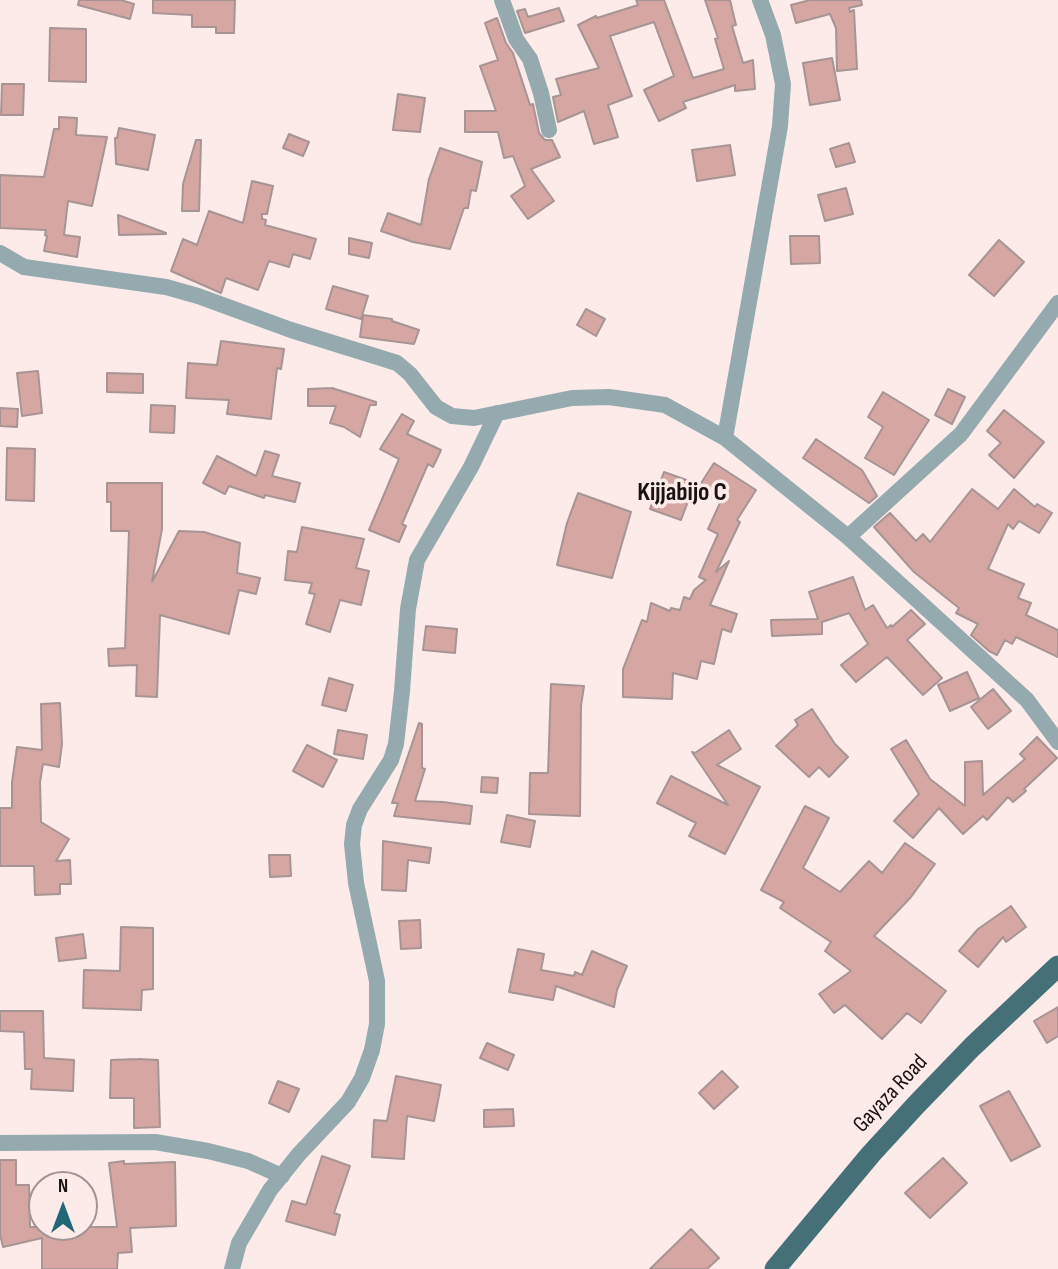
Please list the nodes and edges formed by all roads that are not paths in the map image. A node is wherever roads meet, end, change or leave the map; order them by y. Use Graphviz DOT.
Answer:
graph roads {
  1 [pos="502,0"];
  2 [pos="760,0"];
  3 [pos="549,130"];
  4 [pos="0,253"];
  5 [pos="1058,303"];
  6 [pos="496,413"];
  7 [pos="725,438"];
  8 [pos="848,537"];
  9 [pos="1058,742"];
  10 [pos="1058,966"];
  11 [pos="0,1143"];
  12 [pos="282,1176"];
  13 [pos="232,1269"];
  14 [pos="775,1269"];
  1 -- 3 [label="street"];
  2 -- 7 [label="street"];
  4 -- 6 [label="street"];
  5 -- 8 [label="street"];
  6 -- 7 [label="street"];
  6 -- 12 [label="street"];
  7 -- 8 [label="street"];
  8 -- 9 [label="street"];
  10 -- 14 [label="main road, Gayaza Road"];
  11 -- 12 [label="street"];
  12 -- 13 [label="street"];
}
